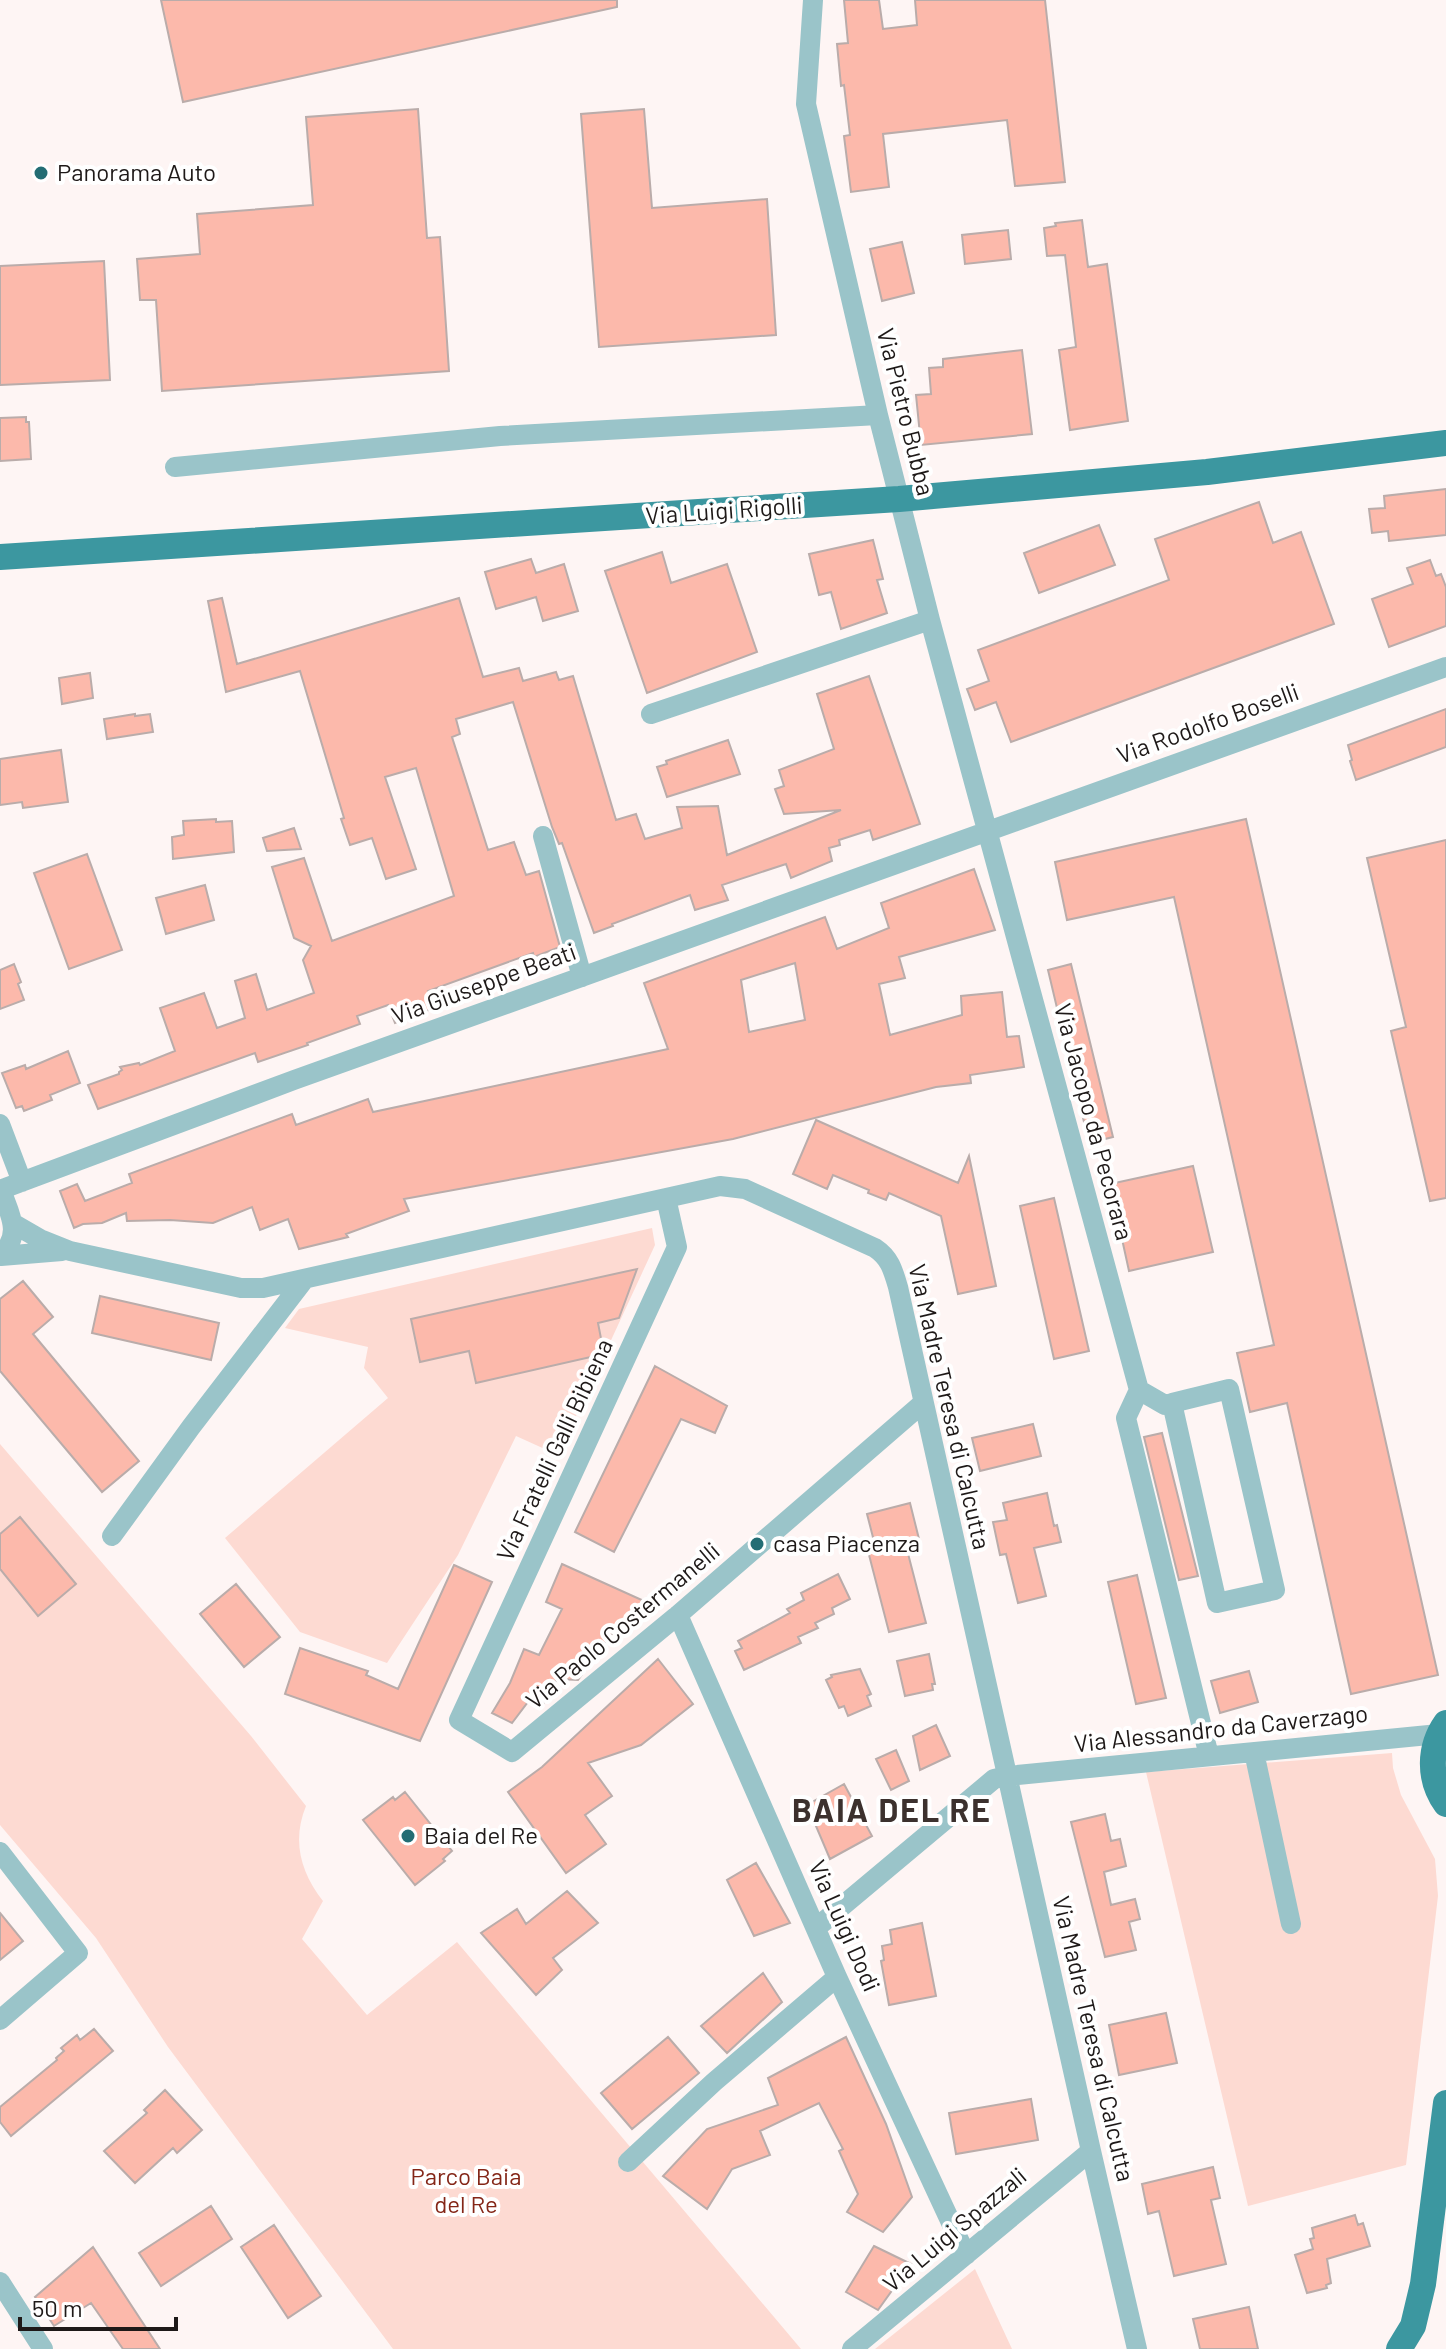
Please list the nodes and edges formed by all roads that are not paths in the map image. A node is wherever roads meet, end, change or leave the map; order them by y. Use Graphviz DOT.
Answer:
graph roads {
  1 [pos="813,0"];
  2 [pos="878,415"];
  3 [pos="1446,443"];
  4 [pos="175,467"];
  5 [pos="899,499"];
  6 [pos="0,557"];
  7 [pos="930,620"];
  8 [pos="1446,667"];
  9 [pos="651,714"];
  10 [pos="988,831"];
  11 [pos="543,836"];
  12 [pos="582,977"];
  13 [pos="0,1124"];
  14 [pos="22,1182"];
  15 [pos="0,1190"];
  16 [pos="666,1198"];
  17 [pos="14,1224"];
  18 [pos="70,1251"];
  19 [pos="0,1256"];
  20 [pos="304,1280"];
  21 [pos="1139,1390"];
  22 [pos="923,1403"];
  23 [pos="1172,1403"];
  24 [pos="112,1536"];
  25 [pos="678,1615"];
  26 [pos="459,1720"];
  27 [pos="1443,1728"];
  28 [pos="1254,1752"];
  29 [pos="1209,1756"];
  30 [pos="1007,1776"];
  31 [pos="1446,1804"];
  32 [pos="0,1852"];
  33 [pos="1291,1924"];
  34 [pos="816,1928"];
  35 [pos="837,1977"];
  36 [pos="0,2020"];
  37 [pos="1446,2103"];
  38 [pos="1091,2151"];
  39 [pos="628,2162"];
  40 [pos="966,2255"];
  41 [pos="0,2282"];
  42 [pos="43,2349"];
  43 [pos="852,2349"];
  44 [pos="1137,2349"];
  45 [pos="1399,2349"];
  1 -- 2 [label="street, Via Pietro Bubba"];
  2 -- 4 [label="street"];
  2 -- 5 [label="street, Via Pietro Bubba"];
  3 -- 5 [label="main road, Via Luigi Rigolli"];
  5 -- 6 [label="main road, Via Luigi Rigolli"];
  5 -- 7 [label="street, Via Pietro Bubba"];
  7 -- 9 [label="street"];
  7 -- 10 [label="street, Via Pietro Bubba"];
  8 -- 10 [label="street, Via Rodolfo Boselli"];
  10 -- 12 [label="street, Via Giuseppe Beati"];
  10 -- 21 [label="street, Via Jacopo da Pecorara"];
  11 -- 12 [label="street"];
  12 -- 14 [label="street, Via Giuseppe Beati"];
  13 -- 14 [label="street"];
  14 -- 15 [label="street, Via Giuseppe Beati"];
  15 -- 17 [label="street"];
  16 -- 20 [label="street, Via Madre Teresa di Calcutta"];
  16 -- 22 [label="street, Via Madre Teresa di Calcutta"];
  16 -- 26 [label="street, Via Fratelli Galli Bibiena"];
  17 -- 18 [label="street, Via Madre Teresa di Calcutta"];
  17 -- 19 [label="street, Via Madre Teresa di Calcutta"];
  18 -- 19 [label="street, Via Madre Teresa di Calcutta"];
  18 -- 20 [label="street, Via Madre Teresa di Calcutta"];
  20 -- 24 [label="street"];
  21 -- 23 [label="street"];
  21 -- 29 [label="street"];
  22 -- 25 [label="street, Via Paolo Costermanelli"];
  22 -- 30 [label="street, Via Madre Teresa di Calcutta"];
  23 -- 23 [label="street"];
  25 -- 26 [label="street, Via Paolo Costermanelli"];
  25 -- 34 [label="street, Via Luigi Dodi"];
  27 -- 28 [label="street, Via Alessandro da Caverzago"];
  27 -- 31 [label="main road"];
  28 -- 29 [label="street, Via Alessandro da Caverzago"];
  28 -- 33 [label="street"];
  29 -- 30 [label="street, Via Alessandro da Caverzago"];
  30 -- 34 [label="street"];
  30 -- 38 [label="street, Via Madre Teresa di Calcutta"];
  32 -- 36 [label="street"];
  34 -- 35 [label="street, Via Luigi Dodi"];
  35 -- 39 [label="street"];
  35 -- 40 [label="street, Via Luigi Dodi"];
  37 -- 45 [label="main road"];
  38 -- 40 [label="street, Via Luigi Spazzali"];
  38 -- 44 [label="street, Via Madre Teresa di Calcutta"];
  40 -- 43 [label="street, Via Luigi Spazzali"];
  41 -- 42 [label="street"];
}
